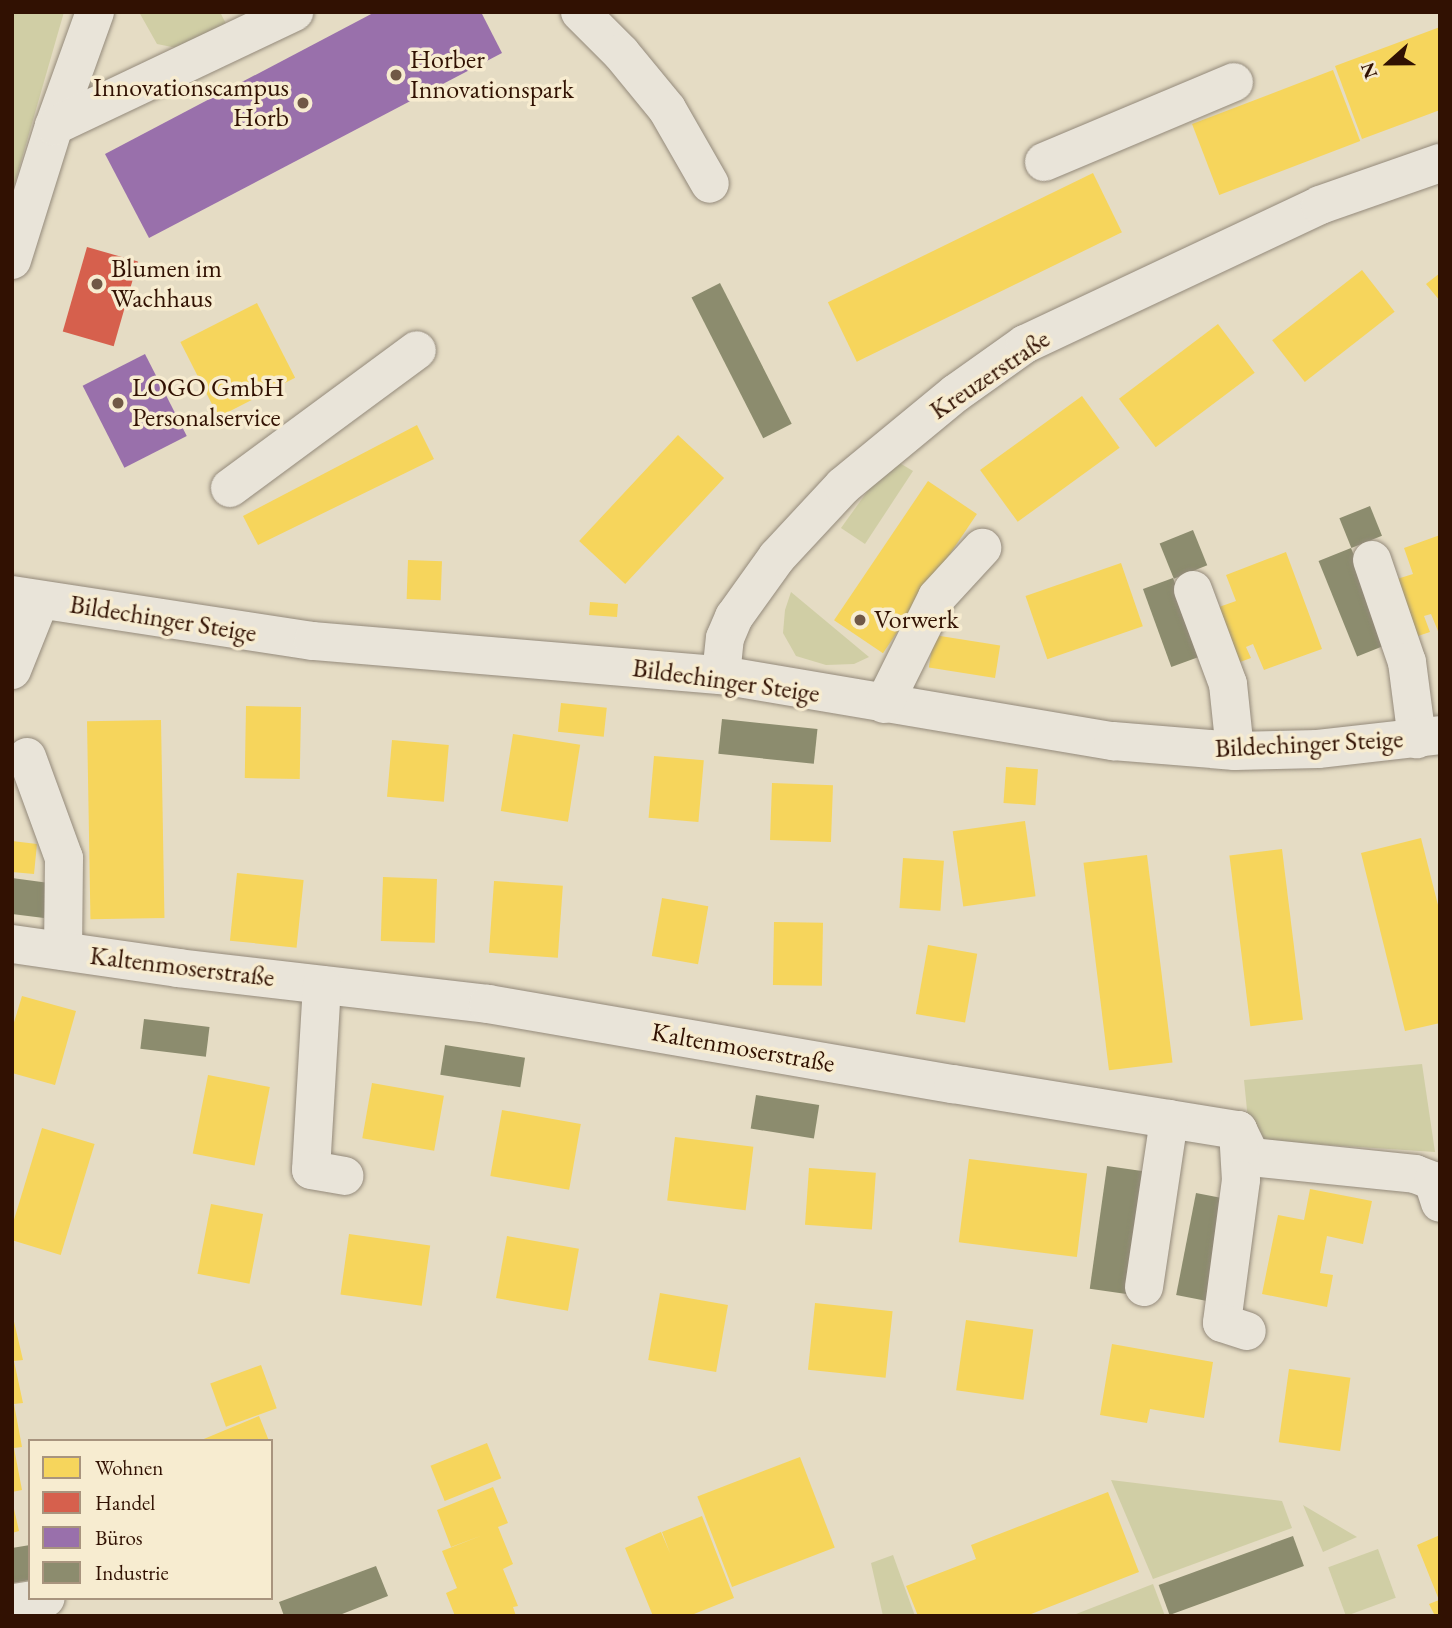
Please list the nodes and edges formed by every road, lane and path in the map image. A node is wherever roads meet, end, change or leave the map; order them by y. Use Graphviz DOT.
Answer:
graph roads {
  1 [pos="95,12"];
  2 [pos="294,12"];
  3 [pos="580,12"];
  4 [pos="1234,82"];
  5 [pos="54,126"];
  6 [pos="1044,162"];
  7 [pos="1440,163"];
  8 [pos="710,184"];
  9 [pos="12,260"];
  10 [pos="417,350"];
  11 [pos="230,488"];
  12 [pos="982,548"];
  13 [pos="1372,560"];
  14 [pos="1193,590"];
  15 [pos="26,597"];
  16 [pos="12,670"];
  17 [pos="721,675"];
  18 [pos="884,704"];
  19 [pos="1428,737"];
  20 [pos="1235,751"];
  21 [pos="27,757"];
  22 [pos="12,944"];
  23 [pos="63,951"];
  24 [pos="321,985"];
  25 [pos="1168,1119"];
  26 [pos="1238,1130"];
  27 [pos="344,1175"];
  28 [pos="1440,1203"];
  29 [pos="1144,1287"];
  30 [pos="1247,1331"];
  31 [pos="33,1600"];
  32 [pos="12,1612"];
  1 -- 5 [label="street"];
  2 -- 5 [label="street"];
  3 -- 8 [label="street"];
  4 -- 6 [label="street"];
  5 -- 9 [label="street"];
  7 -- 17 [label="street, Kreuzerstraße"];
  10 -- 11 [label="street"];
  12 -- 18 [label="street"];
  13 -- 19 [label="street"];
  14 -- 20 [label="street"];
  15 -- 16 [label="street"];
  15 -- 17 [label="street, Bildechinger Steige"];
  17 -- 18 [label="street, Bildechinger Steige"];
  18 -- 20 [label="street, Bildechinger Steige"];
  19 -- 20 [label="street, Bildechinger Steige"];
  21 -- 23 [label="street"];
  22 -- 23 [label="street, Kaltenmoserstraße"];
  23 -- 24 [label="street, Kaltenmoserstraße"];
  24 -- 25 [label="street, Kaltenmoserstraße"];
  24 -- 27 [label="street"];
  25 -- 26 [label="street, Kaltenmoserstraße"];
  25 -- 29 [label="street"];
  26 -- 28 [label="street"];
  26 -- 30 [label="street"];
  31 -- 32 [label="street"];
}
